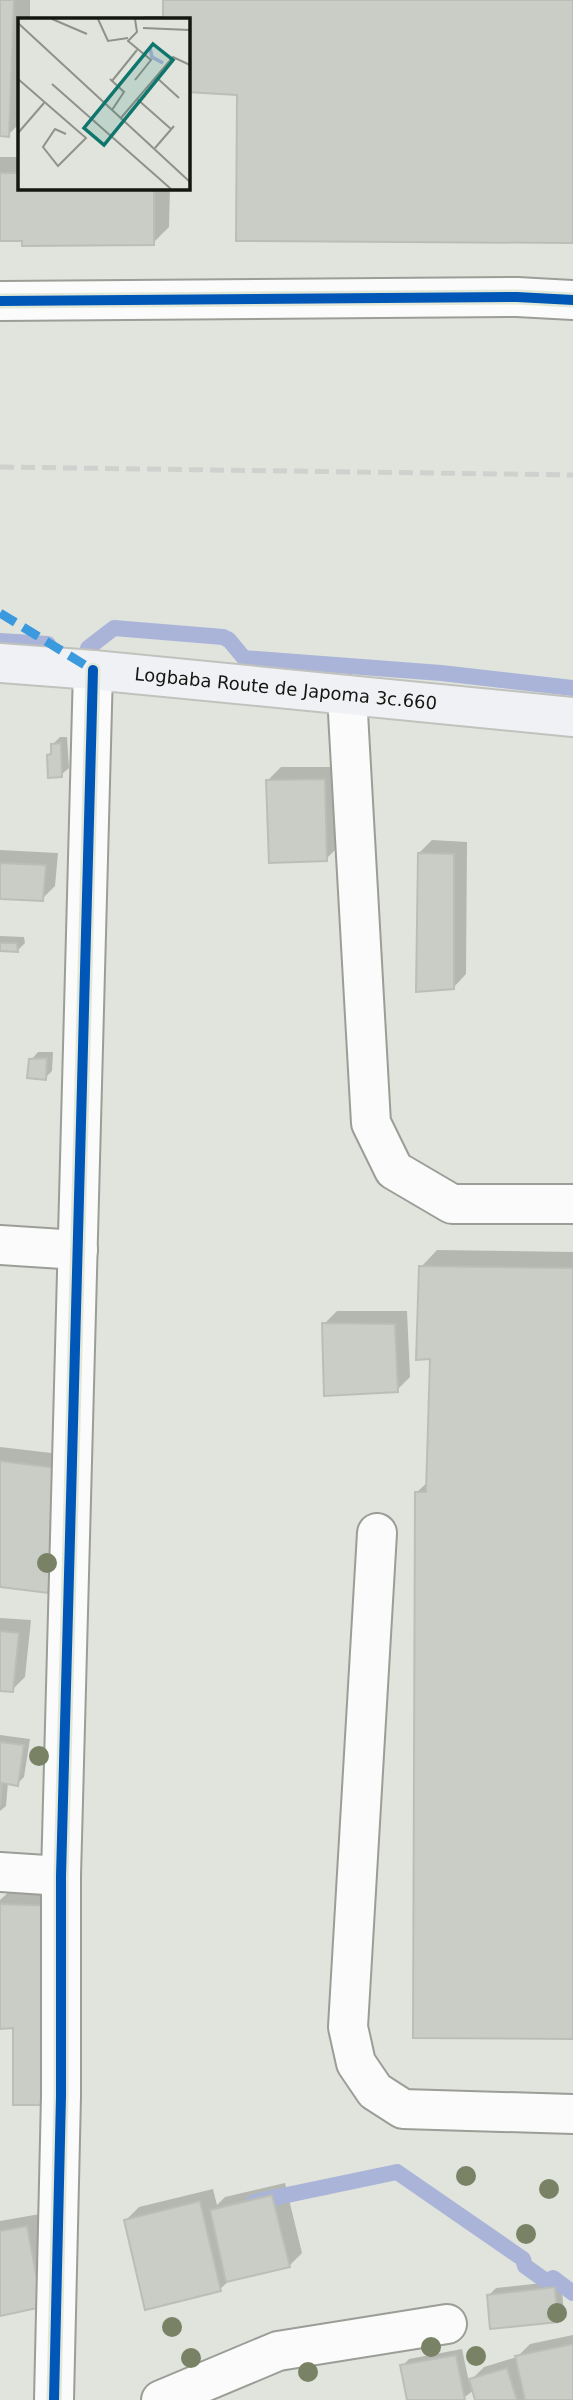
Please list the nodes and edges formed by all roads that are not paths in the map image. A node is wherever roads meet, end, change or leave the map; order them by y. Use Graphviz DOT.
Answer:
graph roads {
  1 [pos="0,300"];
  2 [pos="573,300"];
  3 [pos="0,663"];
  4 [pos="93,670"];
  5 [pos="347,695"];
  6 [pos="573,717"];
  7 [pos="573,1204"];
  8 [pos="0,1245"];
  9 [pos="78,1250"];
  10 [pos="377,1533"];
  11 [pos="0,1872"];
  12 [pos="61,1875"];
  13 [pos="573,2114"];
  14 [pos="447,2324"];
  15 [pos="54,2400"];
  16 [pos="161,2400"];
  1 -- 2 [label="street"];
  3 -- 4 [label="main road, Logbaba Route de Japoma 3c.660"];
  4 -- 5 [label="main road, Logbaba Route de Japoma 3c.660"];
  4 -- 9 [label="street"];
  5 -- 6 [label="main road, Logbaba Route de Japoma 3c.660"];
  5 -- 7 [label="street"];
  8 -- 9 [label="street"];
  9 -- 12 [label="street"];
  10 -- 13 [label="street"];
  11 -- 12 [label="street"];
  12 -- 15 [label="street"];
  14 -- 16 [label="street"];
}
